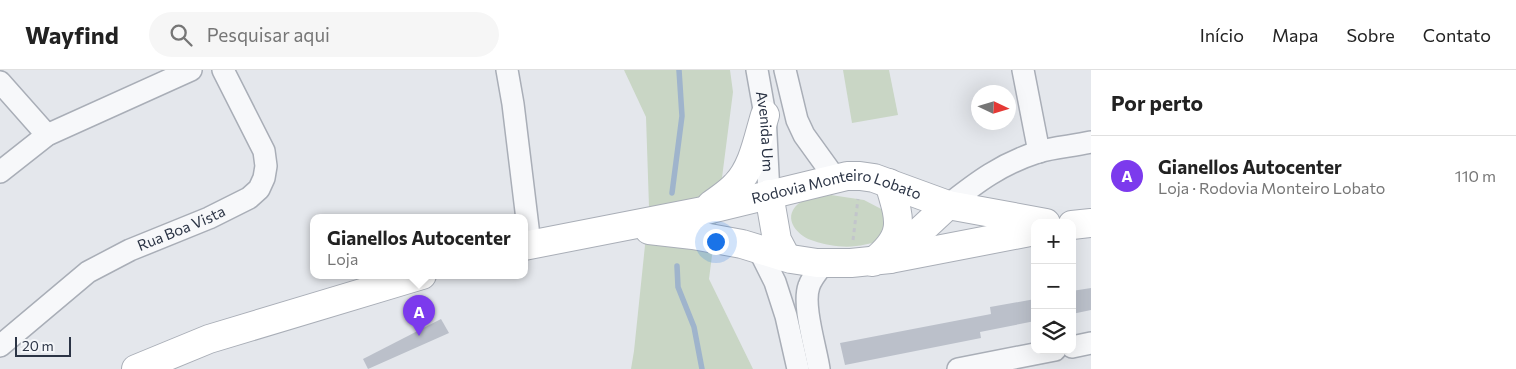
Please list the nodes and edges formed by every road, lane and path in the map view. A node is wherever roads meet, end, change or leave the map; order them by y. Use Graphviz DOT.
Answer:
graph roads {
  1 [pos="191,70"];
  2 [pos="223,70"];
  3 [pos="507,70"];
  4 [pos="757,70"];
  5 [pos="784,70"];
  6 [pos="1023,70"];
  7 [pos="0,82"];
  8 [pos="765,115"];
  9 [pos="47,135"];
  10 [pos="1091,142"];
  11 [pos="1039,152"];
  12 [pos="0,172"];
  13 [pos="848,177"];
  14 [pos="889,183"];
  15 [pos="770,194"];
  16 [pos="948,205"];
  17 [pos="703,211"];
  18 [pos="524,214"];
  19 [pos="1031,220"];
  20 [pos="1091,223"];
  21 [pos="1076,225"];
  22 [pos="627,227"];
  23 [pos="1031,232"];
  24 [pos="528,245"];
  25 [pos="758,248"];
  26 [pos="786,256"];
  27 [pos="859,262"];
  28 [pos="409,279"];
  29 [pos="1091,343"];
  30 [pos="0,346"];
  31 [pos="1076,346"];
  32 [pos="1035,354"];
  33 [pos="136,369"];
  34 [pos="798,369"];
  35 [pos="820,369"];
  36 [pos="958,369"];
  1 -- 9 [label="street"];
  2 -- 30 [label="street, Rua Boa Vista"];
  3 -- 18 [label="street"];
  4 -- 8 [label="street, Avenida Um"];
  5 -- 13 [label="street"];
  6 -- 11 [label="street"];
  7 -- 9 [label="street"];
  8 -- 15 [label="street, Avenida Um"];
  8 -- 17 [label="main road"];
  9 -- 12 [label="street"];
  10 -- 11 [label="street"];
  11 -- 16 [label="street"];
  13 -- 14 [label="main road, Rodovia Monteiro Lobato"];
  13 -- 15 [label="main road, Rodovia Monteiro Lobato"];
  13 -- 27 [label="path"];
  14 -- 16 [label="main road, Rodovia Monteiro Lobato"];
  14 -- 27 [label="main road"];
  15 -- 17 [label="main road, Rodovia Monteiro Lobato"];
  15 -- 26 [label="main road"];
  16 -- 19 [label="main road, Rodovia Monteiro Lobato"];
  16 -- 27 [label="main road"];
  17 -- 22 [label="main road, Rodovia Monteiro Lobato"];
  20 -- 21 [label="main road"];
  22 -- 24 [label="main road, Rodovia Monteiro Lobato"];
  22 -- 25 [label="main road, Rodovia Monteiro Lobato"];
  23 -- 27 [label="main road, Rodovia Monteiro Lobato"];
  25 -- 26 [label="main road, Rodovia Monteiro Lobato"];
  25 -- 34 [label="street"];
  26 -- 27 [label="main road, Rodovia Monteiro Lobato"];
  27 -- 35 [label="street"];
  28 -- 33 [label="main road"];
  29 -- 31 [label="street"];
  32 -- 36 [label="street"];
}
